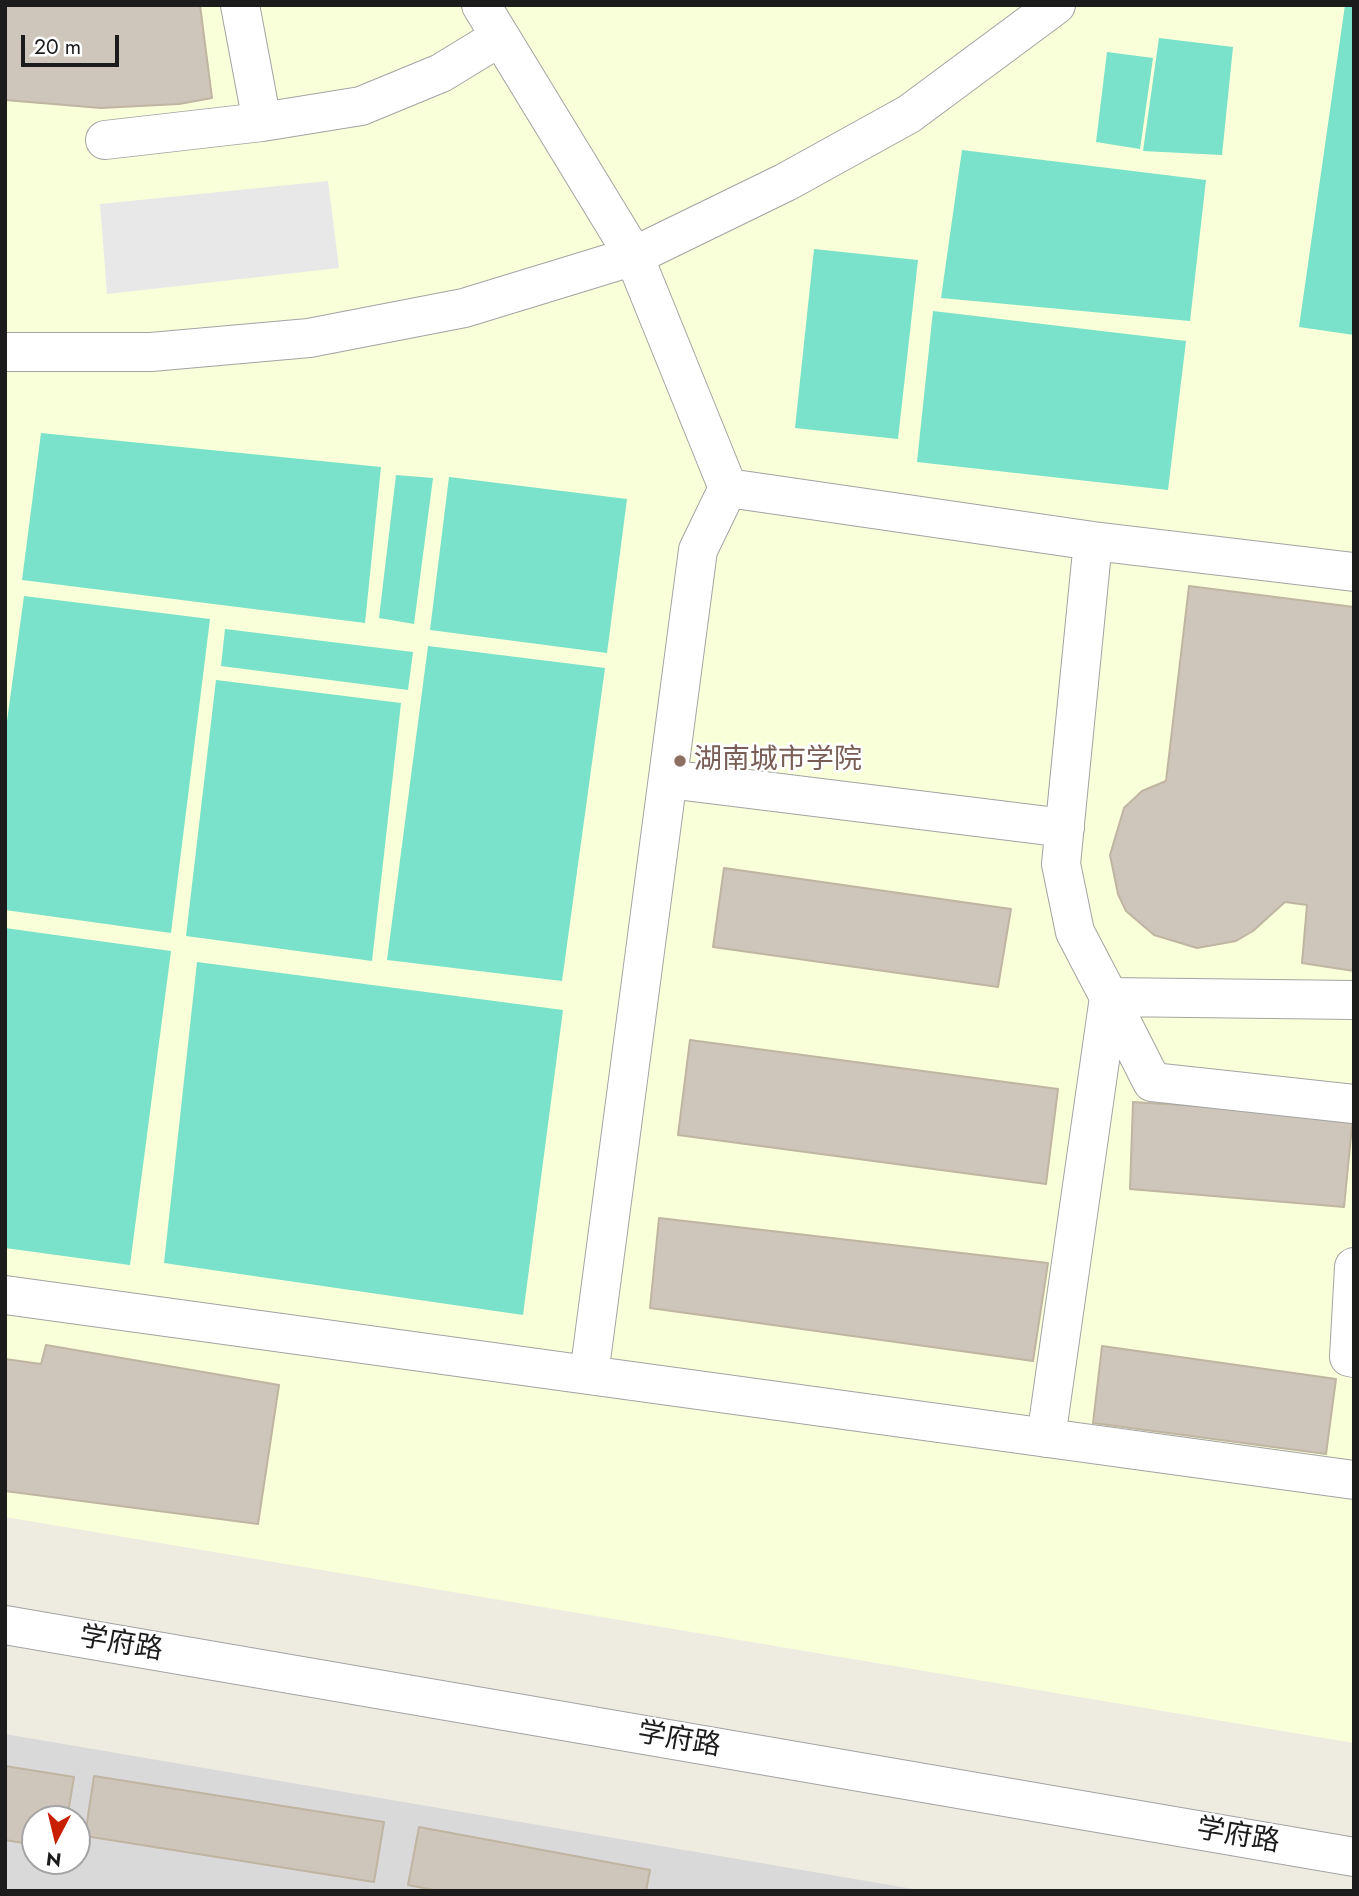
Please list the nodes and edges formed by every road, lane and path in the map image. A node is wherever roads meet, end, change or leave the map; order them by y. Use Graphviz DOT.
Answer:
graph roads {
  1 [pos="240,5"];
  2 [pos="1056,5"];
  3 [pos="491,21"];
  4 [pos="262,122"];
  5 [pos="106,140"];
  6 [pos="634,256"];
  7 [pos="5,352"];
  8 [pos="728,488"];
  9 [pos="1093,541"];
  10 [pos="1354,572"];
  11 [pos="668,779"];
  12 [pos="1065,828"];
  13 [pos="1109,997"];
  14 [pos="1354,1000"];
  15 [pos="1354,1104"];
  16 [pos="1354,1267"];
  17 [pos="5,1295"];
  18 [pos="1354,1358"];
  19 [pos="589,1376"];
  20 [pos="1046,1438"];
  21 [pos="1354,1480"];
  22 [pos="5,1625"];
  23 [pos="1354,1857"];
  1 -- 4 [label="street"];
  2 -- 6 [label="street"];
  3 -- 4 [label="street"];
  3 -- 6 [label="street"];
  4 -- 5 [label="street"];
  6 -- 7 [label="street"];
  6 -- 8 [label="street"];
  8 -- 9 [label="street"];
  8 -- 11 [label="street"];
  9 -- 10 [label="street"];
  9 -- 12 [label="street"];
  11 -- 12 [label="street"];
  11 -- 19 [label="street"];
  12 -- 13 [label="street"];
  13 -- 14 [label="street"];
  13 -- 15 [label="street"];
  13 -- 20 [label="street"];
  16 -- 18 [label="street"];
  17 -- 19 [label="street"];
  19 -- 20 [label="street"];
  20 -- 21 [label="street"];
  22 -- 23 [label="street, 学府路"];
}
